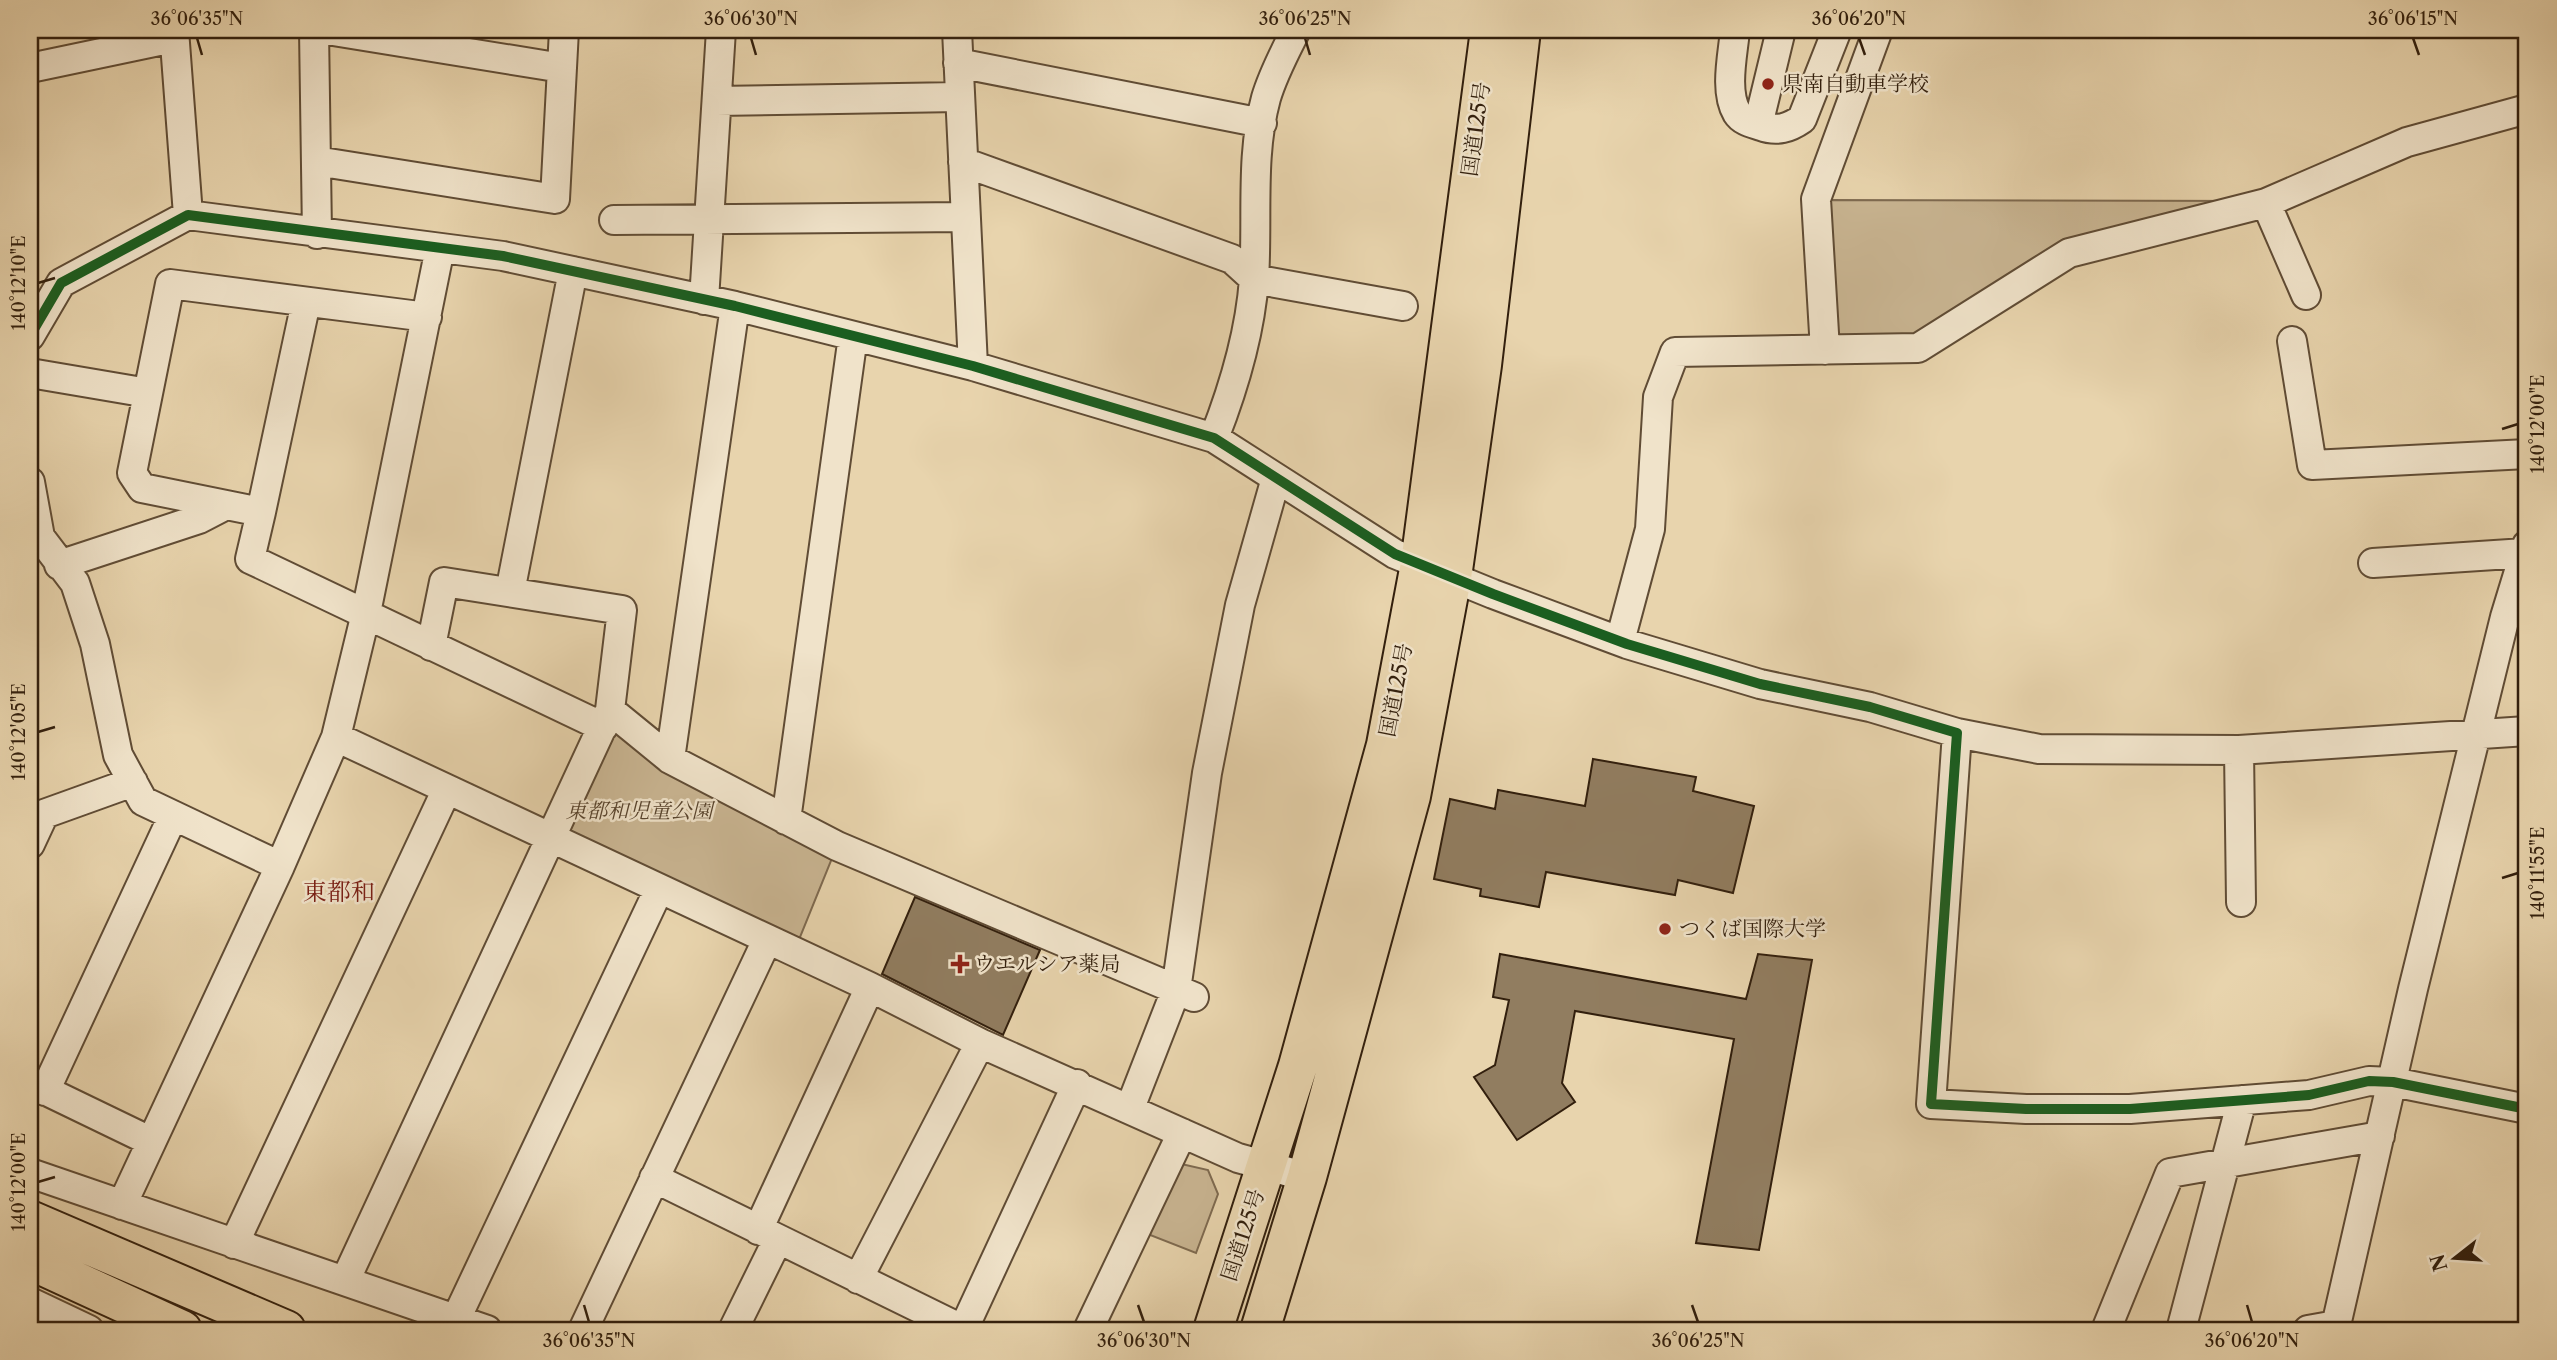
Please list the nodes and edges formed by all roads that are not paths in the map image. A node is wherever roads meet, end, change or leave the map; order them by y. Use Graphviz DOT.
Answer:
graph roads {
  1 [pos="328,30"];
  2 [pos="564,30"];
  3 [pos="721,30"];
  4 [pos="957,30"];
  5 [pos="1296,30"];
  6 [pos="1478,30"];
  7 [pos="1490,30"];
  8 [pos="1521,30"];
  9 [pos="1535,30"];
  10 [pos="1735,30"];
  11 [pos="1781,30"];
  12 [pos="1837,30"];
  13 [pos="1878,30"];
  14 [pos="173,34"];
  15 [pos="958,63"];
  16 [pos="30,68"];
  17 [pos="562,68"];
  18 [pos="959,97"];
  19 [pos="717,101"];
  20 [pos="2527,109"];
  21 [pos="1262,124"];
  22 [pos="1758,125"];
  23 [pos="316,160"];
  24 [pos="963,162"];
  25 [pos="2266,203"];
  26 [pos="188,215"];
  27 [pos="965,218"];
  28 [pos="709,219"];
  29 [pos="614,220"];
  30 [pos="1463,228"];
  31 [pos="317,234"];
  32 [pos="440,248"];
  33 [pos="1493,255"];
  34 [pos="573,271"];
  35 [pos="1254,279"];
  36 [pos="2306,295"];
  37 [pos="704,300"];
  38 [pos="306,302"];
  39 [pos="735,306"];
  40 [pos="1403,306"];
  41 [pos="427,317"];
  42 [pos="30,335"];
  43 [pos="853,336"];
  44 [pos="2292,341"];
  45 [pos="1825,350"];
  46 [pos="972,366"];
  47 [pos="30,373"];
  48 [pos="148,393"];
  49 [pos="1214,438"];
  50 [pos="2527,454"];
  51 [pos="1276,478"];
  52 [pos="30,482"];
  53 [pos="226,505"];
  54 [pos="261,512"];
  55 [pos="35,539"];
  56 [pos="2526,549"];
  57 [pos="2373,563"];
  58 [pos="59,565"];
  59 [pos="1436,570"];
  60 [pos="510,592"];
  61 [pos="366,613"];
  62 [pos="1620,641"];
  63 [pos="431,646"];
  64 [pos="607,718"];
  65 [pos="2527,731"];
  66 [pos="2478,732"];
  67 [pos="1957,733"];
  68 [pos="336,737"];
  69 [pos="2239,750"];
  70 [pos="670,759"];
  71 [pos="133,782"];
  72 [pos="447,789"];
  73 [pos="173,816"];
  74 [pos="786,820"];
  75 [pos="552,838"];
  76 [pos="30,844"];
  77 [pos="280,866"];
  78 [pos="659,889"];
  79 [pos="2241,902"];
  80 [pos="767,940"];
  81 [pos="870,987"];
  82 [pos="1185,993"];
  83 [pos="980,1043"];
  84 [pos="2393,1082"];
  85 [pos="1077,1084"];
  86 [pos="37,1087"];
  87 [pos="2242,1100"];
  88 [pos="1130,1108"];
  89 [pos="2527,1109"];
  90 [pos="1182,1133"];
  91 [pos="2380,1136"];
  92 [pos="150,1140"];
  93 [pos="2225,1164"];
  94 [pos="1266,1166"];
  95 [pos="30,1173"];
  96 [pos="1307,1177"];
  97 [pos="654,1178"];
  98 [pos="122,1205"];
  99 [pos="30,1220"];
  100 [pos="768,1234"];
  101 [pos="234,1244"];
  102 [pos="30,1260"];
  103 [pos="859,1279"];
  104 [pos="345,1281"];
  105 [pos="30,1302"];
  106 [pos="456,1319"];
  107 [pos="2336,1328"];
  108 [pos="179,1329"];
  109 [pos="89,1330"];
  110 [pos="288,1330"];
  111 [pos="487,1330"];
  112 [pos="583,1330"];
  113 [pos="733,1330"];
  114 [pos="964,1330"];
  115 [pos="1088,1330"];
  116 [pos="1213,1330"];
  117 [pos="1260,1330"];
  118 [pos="2106,1330"];
  119 [pos="2181,1330"];
  120 [pos="2308,1330"];
  1 -- 17 [label="street"];
  1 -- 23 [label="street"];
  2 -- 17 [label="street"];
  3 -- 19 [label="street"];
  4 -- 15 [label="street"];
  5 -- 21 [label="street"];
  6 -- 30 [label="highway"];
  7 -- 30 [label="highway, 国道125号"];
  8 -- 33 [label="highway, 国道125号"];
  9 -- 33 [label="highway"];
  10 -- 22 [label="street"];
  11 -- 22 [label="street"];
  12 -- 22 [label="street"];
  13 -- 45 [label="street"];
  14 -- 16 [label="street"];
  14 -- 26 [label="street"];
  15 -- 18 [label="street"];
  15 -- 21 [label="street"];
  17 -- 23 [label="street"];
  18 -- 19 [label="street"];
  18 -- 24 [label="street"];
  19 -- 28 [label="street"];
  20 -- 25 [label="street"];
  21 -- 35 [label="street"];
  23 -- 31 [label="street"];
  24 -- 27 [label="street"];
  24 -- 35 [label="street"];
  25 -- 36 [label="street"];
  25 -- 45 [label="street"];
  26 -- 31 [label="street"];
  26 -- 42 [label="street"];
  27 -- 28 [label="street"];
  27 -- 46 [label="street"];
  28 -- 29 [label="street"];
  28 -- 37 [label="street"];
  30 -- 59 [label="highway, 国道125号"];
  31 -- 32 [label="street"];
  32 -- 34 [label="street"];
  32 -- 41 [label="street"];
  33 -- 59 [label="highway, 国道125号"];
  34 -- 37 [label="street"];
  34 -- 60 [label="street"];
  35 -- 40 [label="street"];
  35 -- 49 [label="street"];
  37 -- 39 [label="street"];
  38 -- 41 [label="street"];
  38 -- 48 [label="street"];
  38 -- 54 [label="street"];
  39 -- 43 [label="street"];
  39 -- 70 [label="street"];
  41 -- 61 [label="street"];
  43 -- 46 [label="street"];
  43 -- 74 [label="street"];
  44 -- 50 [label="street"];
  45 -- 62 [label="street"];
  46 -- 49 [label="street"];
  47 -- 48 [label="street"];
  48 -- 53 [label="street"];
  49 -- 51 [label="street"];
  51 -- 59 [label="street"];
  51 -- 82 [label="street"];
  52 -- 55 [label="street"];
  53 -- 54 [label="street"];
  53 -- 58 [label="street"];
  54 -- 61 [label="street"];
  55 -- 58 [label="street"];
  56 -- 57 [label="street"];
  56 -- 66 [label="street"];
  58 -- 71 [label="street"];
  59 -- 62 [label="street"];
  59 -- 94 [label="highway, 国道125号"];
  59 -- 96 [label="highway, 国道125号"];
  60 -- 63 [label="street"];
  60 -- 64 [label="street"];
  61 -- 63 [label="street"];
  61 -- 68 [label="street"];
  62 -- 67 [label="street"];
  63 -- 64 [label="street"];
  64 -- 70 [label="street"];
  64 -- 75 [label="street"];
  65 -- 66 [label="street"];
  66 -- 69 [label="street"];
  66 -- 84 [label="street"];
  67 -- 69 [label="street"];
  67 -- 87 [label="street"];
  68 -- 72 [label="street"];
  68 -- 77 [label="street"];
  69 -- 79 [label="street"];
  70 -- 74 [label="street"];
  71 -- 73 [label="street"];
  71 -- 76 [label="street"];
  72 -- 75 [label="street"];
  72 -- 101 [label="street"];
  73 -- 77 [label="street"];
  73 -- 86 [label="street"];
  74 -- 82 [label="street"];
  75 -- 78 [label="street"];
  75 -- 104 [label="street"];
  77 -- 92 [label="street"];
  78 -- 80 [label="street"];
  78 -- 106 [label="street"];
  80 -- 81 [label="street"];
  80 -- 97 [label="street"];
  81 -- 83 [label="street"];
  81 -- 100 [label="street"];
  82 -- 88 [label="street"];
  83 -- 85 [label="street"];
  83 -- 103 [label="street"];
  84 -- 87 [label="street"];
  84 -- 89 [label="street"];
  84 -- 91 [label="street"];
  85 -- 88 [label="street"];
  85 -- 114 [label="street"];
  86 -- 92 [label="street"];
  87 -- 93 [label="street"];
  88 -- 90 [label="street"];
  90 -- 94 [label="street"];
  90 -- 115 [label="street"];
  91 -- 93 [label="street"];
  91 -- 107 [label="street"];
  92 -- 98 [label="street"];
  93 -- 118 [label="street"];
  93 -- 119 [label="street"];
  94 -- 96 [label="street"];
  94 -- 116 [label="highway, 国道125号"];
  95 -- 98 [label="street"];
  96 -- 117 [label="highway, 国道125号"];
  97 -- 100 [label="street"];
  97 -- 112 [label="street"];
  98 -- 101 [label="street"];
  99 -- 110 [label="highway"];
  100 -- 103 [label="street"];
  100 -- 113 [label="street"];
  101 -- 104 [label="street"];
  102 -- 108 [label="highway"];
  103 -- 114 [label="street"];
  104 -- 106 [label="street"];
  105 -- 109 [label="street"];
  106 -- 111 [label="street"];
  107 -- 120 [label="street"];
}
